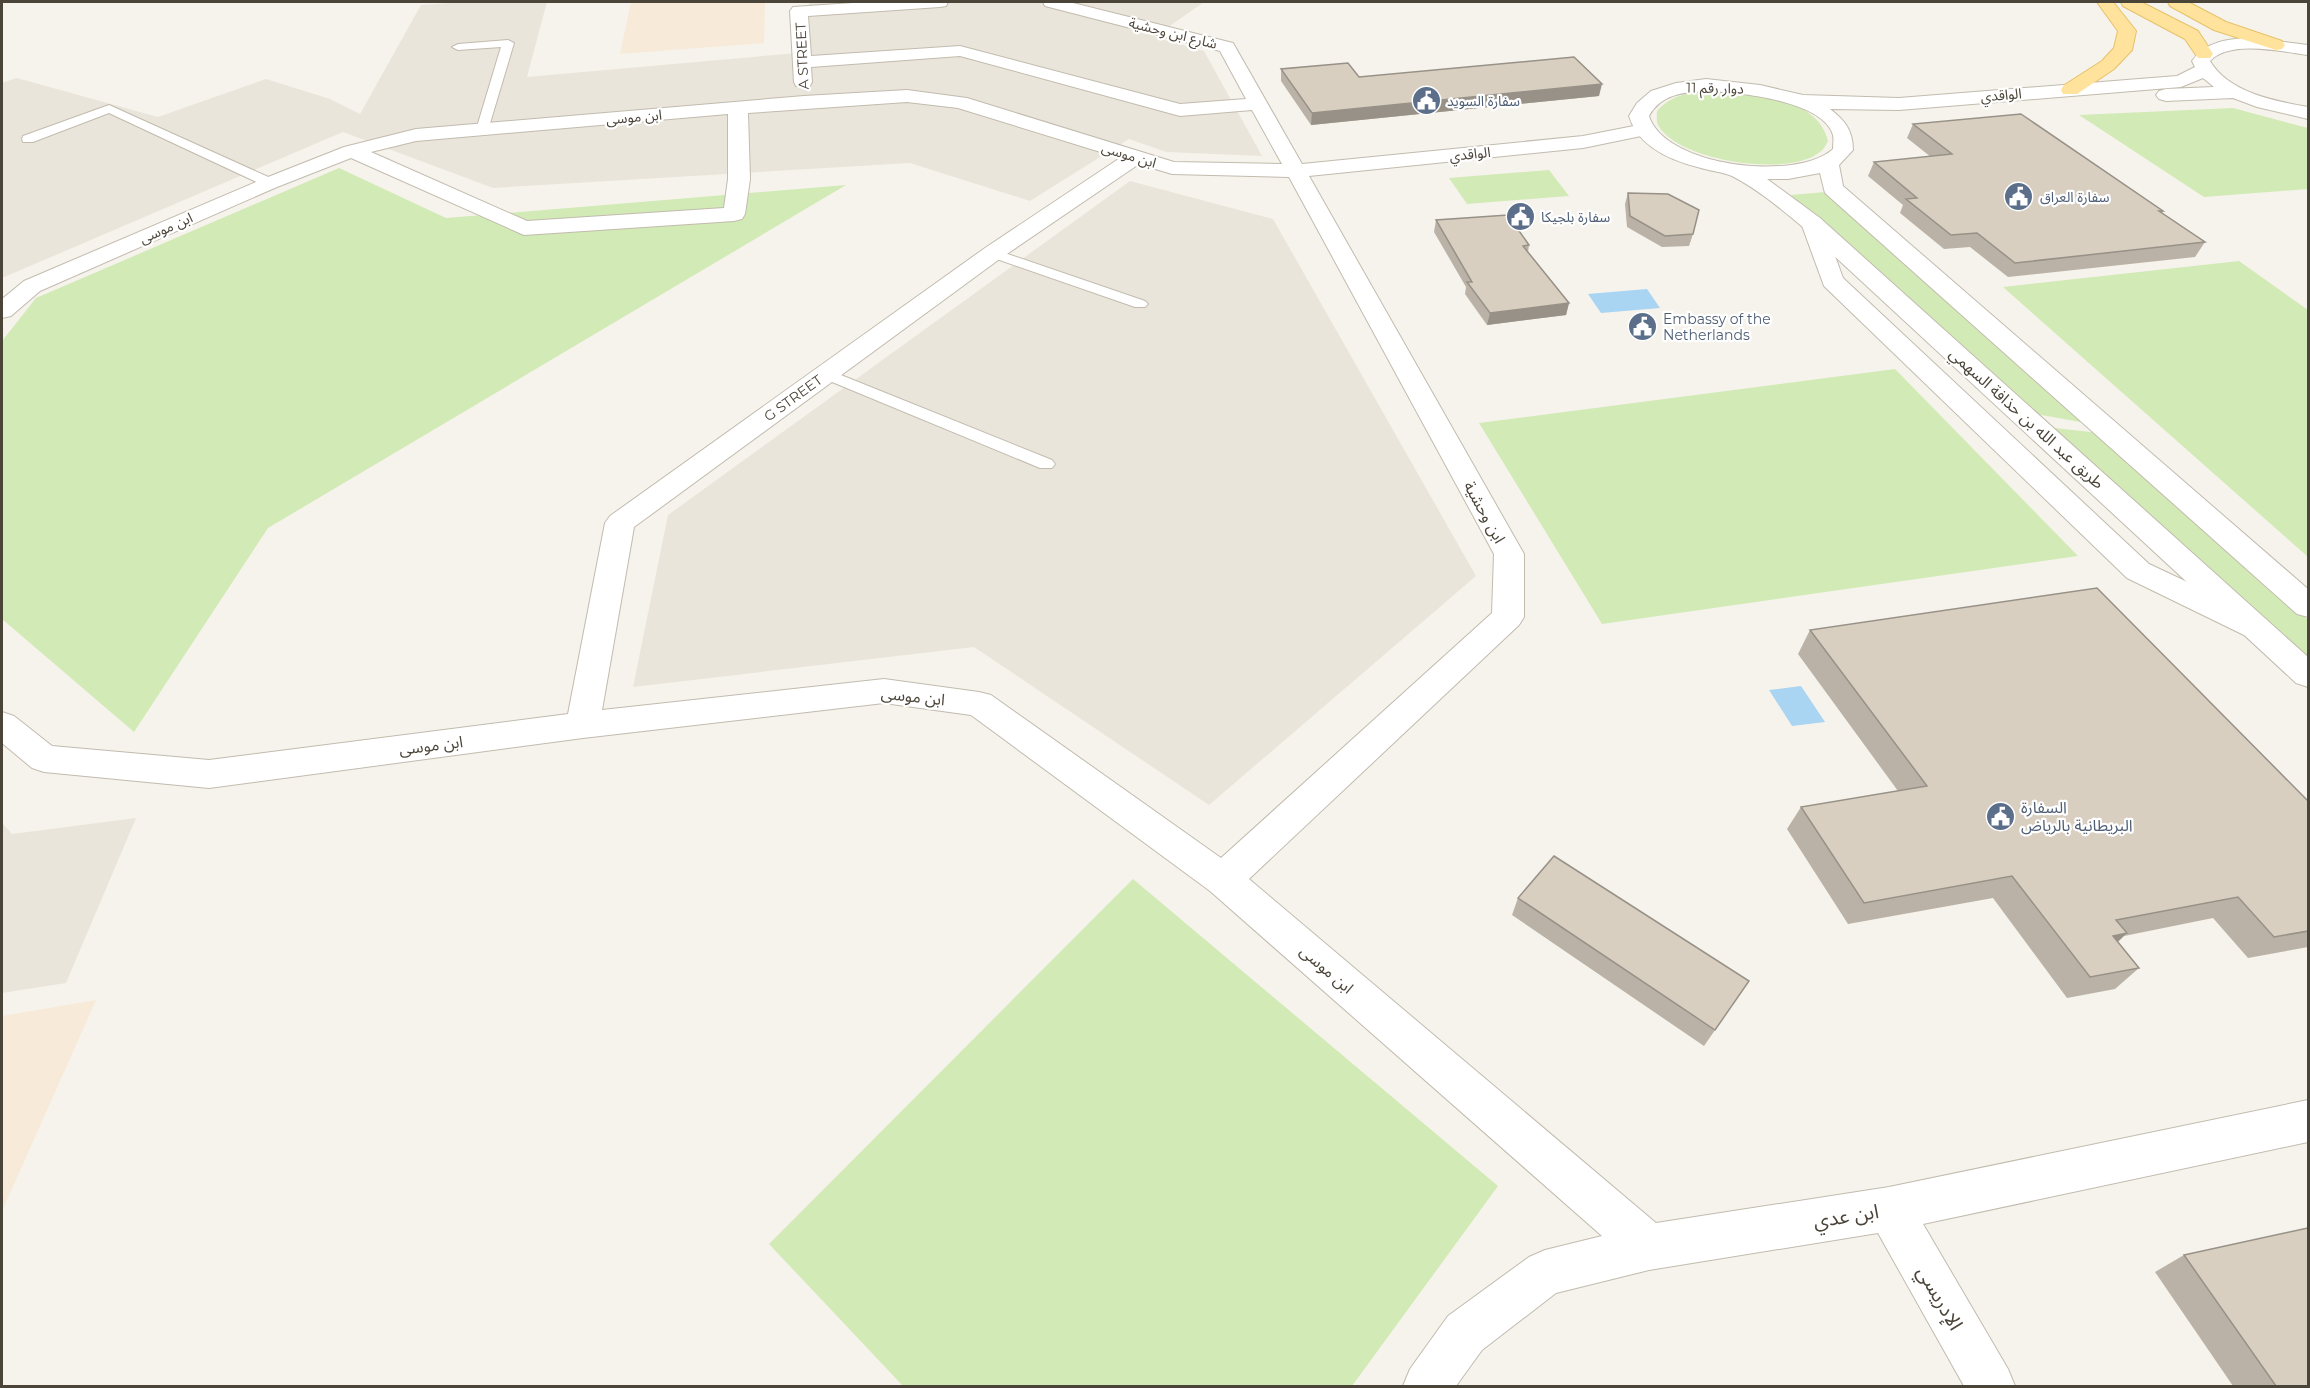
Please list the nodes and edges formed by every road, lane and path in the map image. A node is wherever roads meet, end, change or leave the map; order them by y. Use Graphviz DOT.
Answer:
graph roads {
  1 [pos="940,2"];
  2 [pos="1051,2"];
  3 [pos="2105,2"];
  4 [pos="2129,2"];
  5 [pos="2176,2"];
  6 [pos="2276,45"];
  7 [pos="458,47"];
  8 [pos="2308,50"];
  9 [pos="802,62"];
  10 [pos="2204,62"];
  11 [pos="2070,90"];
  12 [pos="2236,92"];
  13 [pos="1796,100"];
  14 [pos="804,102"];
  15 [pos="1258,104"];
  16 [pos="738,108"];
  17 [pos="2308,113"];
  18 [pos="1884,122"];
  19 [pos="1863,128"];
  20 [pos="482,130"];
  21 [pos="1843,134"];
  22 [pos="1651,136"];
  23 [pos="28,139"];
  24 [pos="351,151"];
  25 [pos="1136,157"];
  26 [pos="1828,163"];
  27 [pos="1295,171"];
  28 [pos="1738,171"];
  29 [pos="270,183"];
  30 [pos="1812,223"];
  31 [pos="993,253"];
  32 [pos="1140,304"];
  33 [pos="2,311"];
  34 [pos="826,374"];
  35 [pos="1046,464"];
  36 [pos="2308,606"];
  37 [pos="2256,628"];
  38 [pos="2308,675"];
  39 [pos="2,725"];
  40 [pos="583,725"];
  41 [pos="1223,880"];
  42 [pos="2308,1121"];
  43 [pos="1889,1209"];
  44 [pos="1649,1248"];
  45 [pos="1426,1386"];
  46 [pos="1991,1386"];
  1 -- 9 [label="street, A STREET"];
  2 -- 15 [label="street, شارع ابن وحشية"];
  3 -- 11 [label="main road"];
  4 -- 10 [label="main road"];
  5 -- 6 [label="main road"];
  6 -- 8 [label="street, الواقدي"];
  6 -- 10 [label="street, الواقدي"];
  7 -- 20 [label="lane"];
  9 -- 14 [label="street, A STREET"];
  9 -- 15 [label="street"];
  10 -- 11 [label="street, الواقدي"];
  10 -- 12 [label="street"];
  11 -- 13 [label="street, الواقدي"];
  12 -- 17 [label="street"];
  12 -- 18 [label="street, الواقدي"];
  13 -- 21 [label="street, دوار رقم 11"];
  13 -- 22 [label="street, دوار رقم 11"];
  14 -- 16 [label="street, ابن موسى"];
  14 -- 25 [label="street, ابن موسى"];
  15 -- 27 [label="street, شارع ابن وحشية"];
  16 -- 20 [label="street, ابن موسى"];
  16 -- 24 [label="street"];
  19 -- 21 [label="street"];
  20 -- 24 [label="street, ابن موسى"];
  21 -- 26 [label="street"];
  22 -- 27 [label="street, الواقدي"];
  22 -- 28 [label="street"];
  23 -- 29 [label="lane"];
  24 -- 29 [label="street, ابن موسى"];
  25 -- 27 [label="street, ابن موسى"];
  25 -- 31 [label="street, G STREET"];
  26 -- 28 [label="street"];
  26 -- 36 [label="street"];
  27 -- 41 [label="street, ابن وحشية"];
  28 -- 30 [label="street, طريق عبد الله بن حذافة السهمي"];
  29 -- 33 [label="street, ابن موسى"];
  30 -- 37 [label="street, طريق عبد الله بن حذافة السهمي"];
  30 -- 37 [label="street"];
  31 -- 32 [label="lane"];
  31 -- 34 [label="street, G STREET"];
  34 -- 35 [label="lane"];
  34 -- 40 [label="street, G STREET"];
  37 -- 38 [label="street, طريق عبد الله بن حذافة السهمي"];
  39 -- 40 [label="street, ابن موسى"];
  40 -- 41 [label="street, ابن موسى"];
  41 -- 44 [label="street, ابن موسى"];
  42 -- 43 [label="street, ابن عدي"];
  43 -- 44 [label="street, ابن عدي"];
  43 -- 46 [label="street, الإدريسي"];
  44 -- 45 [label="street, ابن عدي"];
}
